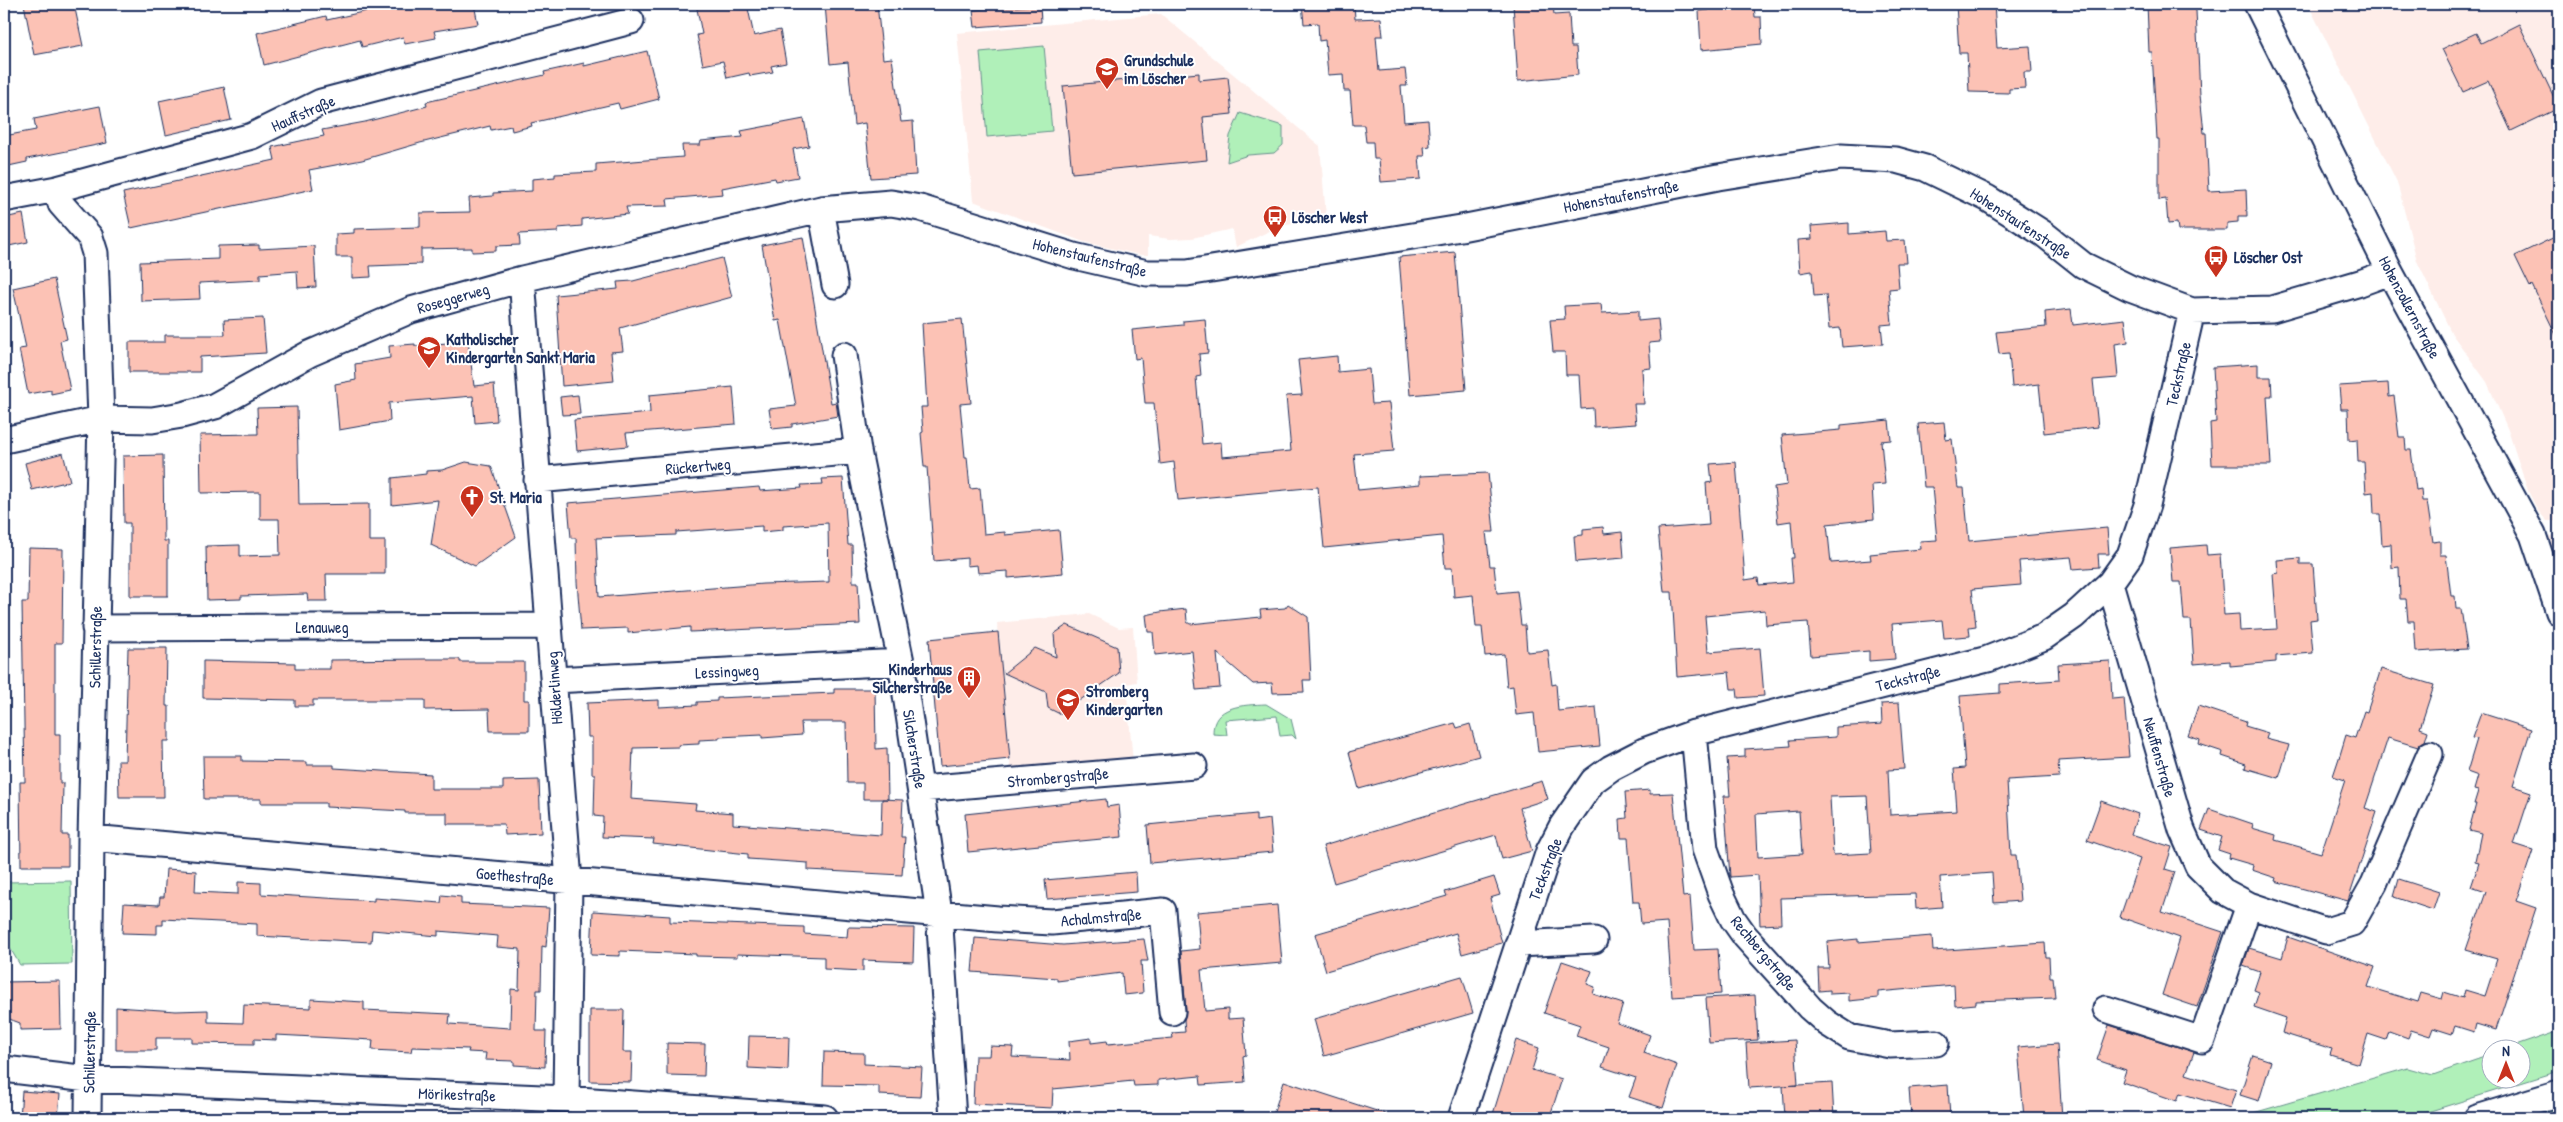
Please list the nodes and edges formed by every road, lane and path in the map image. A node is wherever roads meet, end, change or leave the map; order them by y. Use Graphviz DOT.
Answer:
graph roads {
  1 [pos="2257,4"];
  2 [pos="631,21"];
  3 [pos="57,188"];
  4 [pos="4,199"];
  5 [pos="820,209"];
  6 [pos="2390,272"];
  7 [pos="522,279"];
  8 [pos="835,285"];
  9 [pos="2192,311"];
  10 [pos="844,355"];
  11 [pos="100,419"];
  12 [pos="4,440"];
  13 [pos="858,451"];
  14 [pos="538,480"];
  15 [pos="2551,558"];
  16 [pos="2110,583"];
  17 [pos="2559,612"];
  18 [pos="550,626"];
  19 [pos="95,628"];
  20 [pos="901,662"];
  21 [pos="554,680"];
  22 [pos="1694,733"];
  23 [pos="2430,754"];
  24 [pos="1194,766"];
  25 [pos="921,789"];
  26 [pos="91,838"];
  27 [pos="569,881"];
  28 [pos="2249,905"];
  29 [pos="939,913"];
  30 [pos="1594,940"];
  31 [pos="1518,944"];
  32 [pos="2106,1008"];
  33 [pos="1172,1012"];
  34 [pos="1936,1043"];
  35 [pos="4,1069"];
  36 [pos="88,1079"];
  37 [pos="2559,1093"];
  38 [pos="566,1098"];
  39 [pos="88,1118"];
  40 [pos="825,1118"];
  41 [pos="953,1118"];
  42 [pos="1462,1118"];
  43 [pos="2477,1118"];
  1 -- 6 [label="street, Hohenzollernstraße"];
  2 -- 3 [label="street, Hauffstraße"];
  3 -- 4 [label="street, Hauffstraße"];
  3 -- 11 [label="street, Schillerstraße"];
  5 -- 7 [label="street, Roseggerweg"];
  5 -- 8 [label="street"];
  5 -- 9 [label="street, Hohenstaufenstraße"];
  6 -- 9 [label="street, Hohenstaufenstraße"];
  6 -- 15 [label="street, Hohenzollernstraße"];
  7 -- 11 [label="street, Roseggerweg"];
  7 -- 14 [label="street, Hölderlinweg"];
  9 -- 16 [label="street, Teckstraße"];
  10 -- 13 [label="street, Silcherstraße"];
  11 -- 12 [label="street, Roseggerweg"];
  11 -- 19 [label="street, Schillerstraße"];
  13 -- 14 [label="street, Rückertweg"];
  13 -- 20 [label="street, Silcherstraße"];
  14 -- 18 [label="street, Hölderlinweg"];
  15 -- 17 [label="street, Hohenzollernstraße"];
  16 -- 22 [label="street, Teckstraße"];
  16 -- 28 [label="street, Neuffenstraße"];
  18 -- 19 [label="street, Lenauweg"];
  18 -- 21 [label="street, Hölderlinweg"];
  19 -- 26 [label="street, Schillerstraße"];
  20 -- 21 [label="street, Lessingweg"];
  20 -- 25 [label="street, Silcherstraße"];
  21 -- 27 [label="street, Hölderlinweg"];
  22 -- 31 [label="street, Teckstraße"];
  22 -- 34 [label="street, Rechbergstraße"];
  23 -- 28 [label="street, Neuffenstraße"];
  24 -- 25 [label="street, Strombergstraße"];
  25 -- 29 [label="street, Silcherstraße"];
  26 -- 27 [label="street, Goethestraße"];
  26 -- 36 [label="street, Schillerstraße"];
  27 -- 29 [label="street, Goethestraße"];
  27 -- 38 [label="street, Hölderlinweg"];
  28 -- 32 [label="street"];
  29 -- 33 [label="street, Achalmstraße"];
  29 -- 41 [label="street, Silcherstraße"];
  30 -- 31 [label="street"];
  31 -- 42 [label="street, Teckstraße"];
  35 -- 36 [label="street, Mörikestraße"];
  36 -- 38 [label="street, Mörikestraße"];
  36 -- 39 [label="street, Schillerstraße"];
  37 -- 43 [label="street"];
  38 -- 40 [label="street, Mörikestraße"];
}
